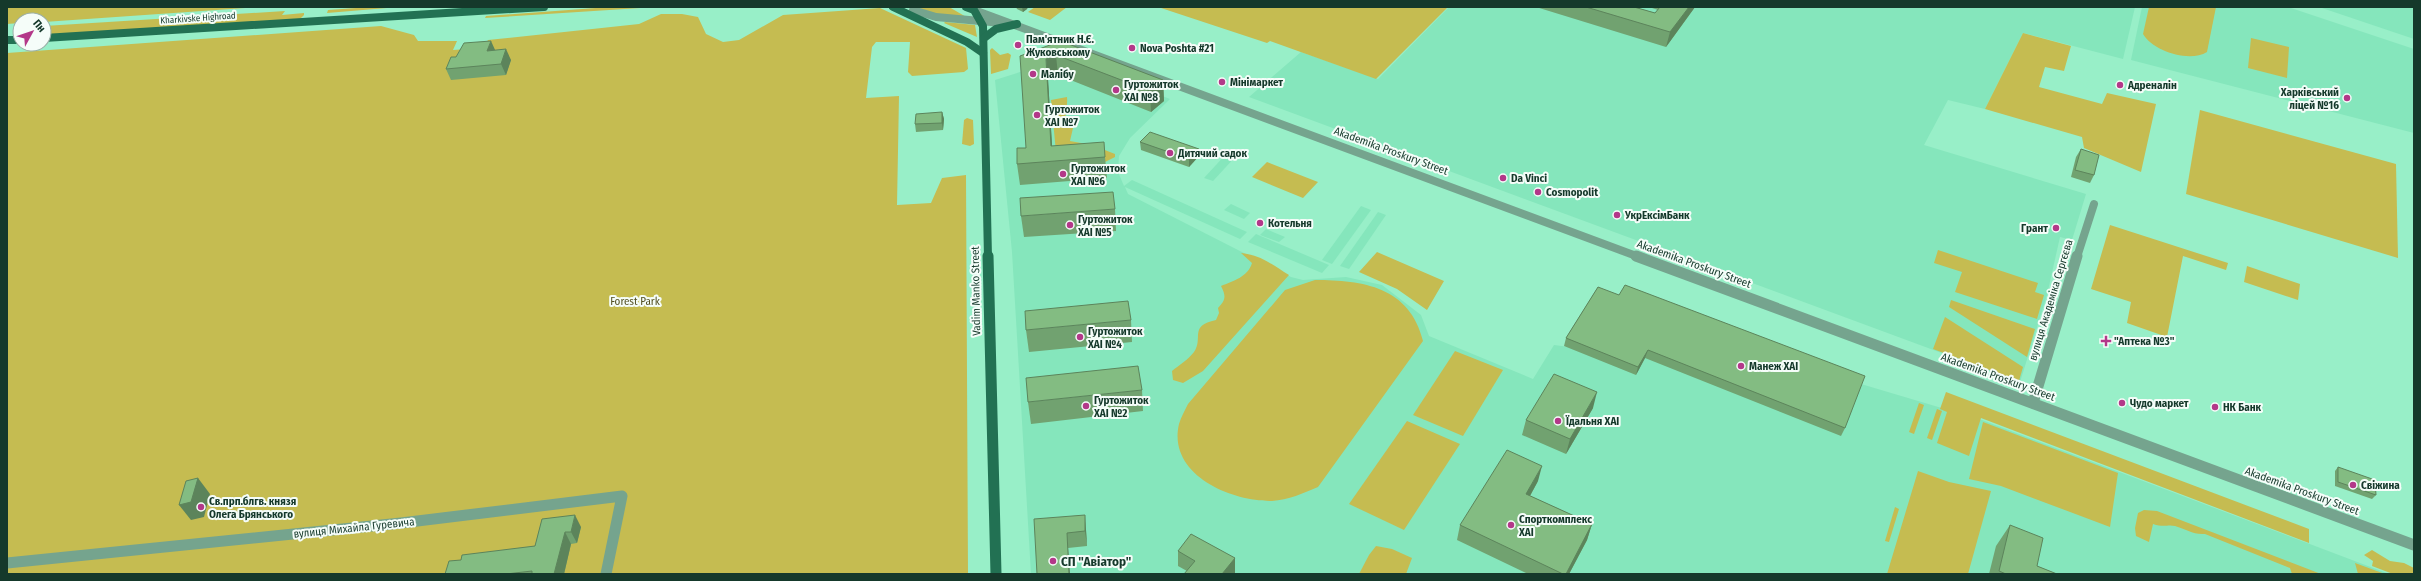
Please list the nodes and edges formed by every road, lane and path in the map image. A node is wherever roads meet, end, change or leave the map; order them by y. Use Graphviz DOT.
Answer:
graph roads {
  1 [pos="544,7"];
  2 [pos="893,7"];
  3 [pos="970,8"];
  4 [pos="909,9"];
  5 [pos="981,22"];
  6 [pos="1017,24"];
  7 [pos="52,38"];
  8 [pos="984,38"];
  9 [pos="983,53"];
  10 [pos="2094,204"];
  11 [pos="2033,403"];
  12 [pos="2414,545"];
  13 [pos="7,563"];
  14 [pos="606,574"];
  15 [pos="996,574"];
  1 -- 7 [label="main road, Kharkivske Highroad"];
  2 -- 9 [label="main road"];
  3 -- 5 [label="main road, Vadim Manko Street"];
  3 -- 6 [label="street, Akademika Proskury Street"];
  4 -- 5 [label="street"];
  4 -- 9 [label="main road"];
  5 -- 6 [label="street"];
  5 -- 8 [label="main road, Vadim Manko Street"];
  6 -- 8 [label="main road"];
  6 -- 11 [label="street, Akademika Proskury Street"];
  8 -- 9 [label="main road, Vadim Manko Street"];
  9 -- 15 [label="main road, Vadim Manko Street"];
  10 -- 11 [label="street, вулиця Академіка Сергєєва"];
  11 -- 12 [label="street, Akademika Proskury Street"];
  13 -- 14 [label="street, вулиця Михайла Гуревича"];
}
